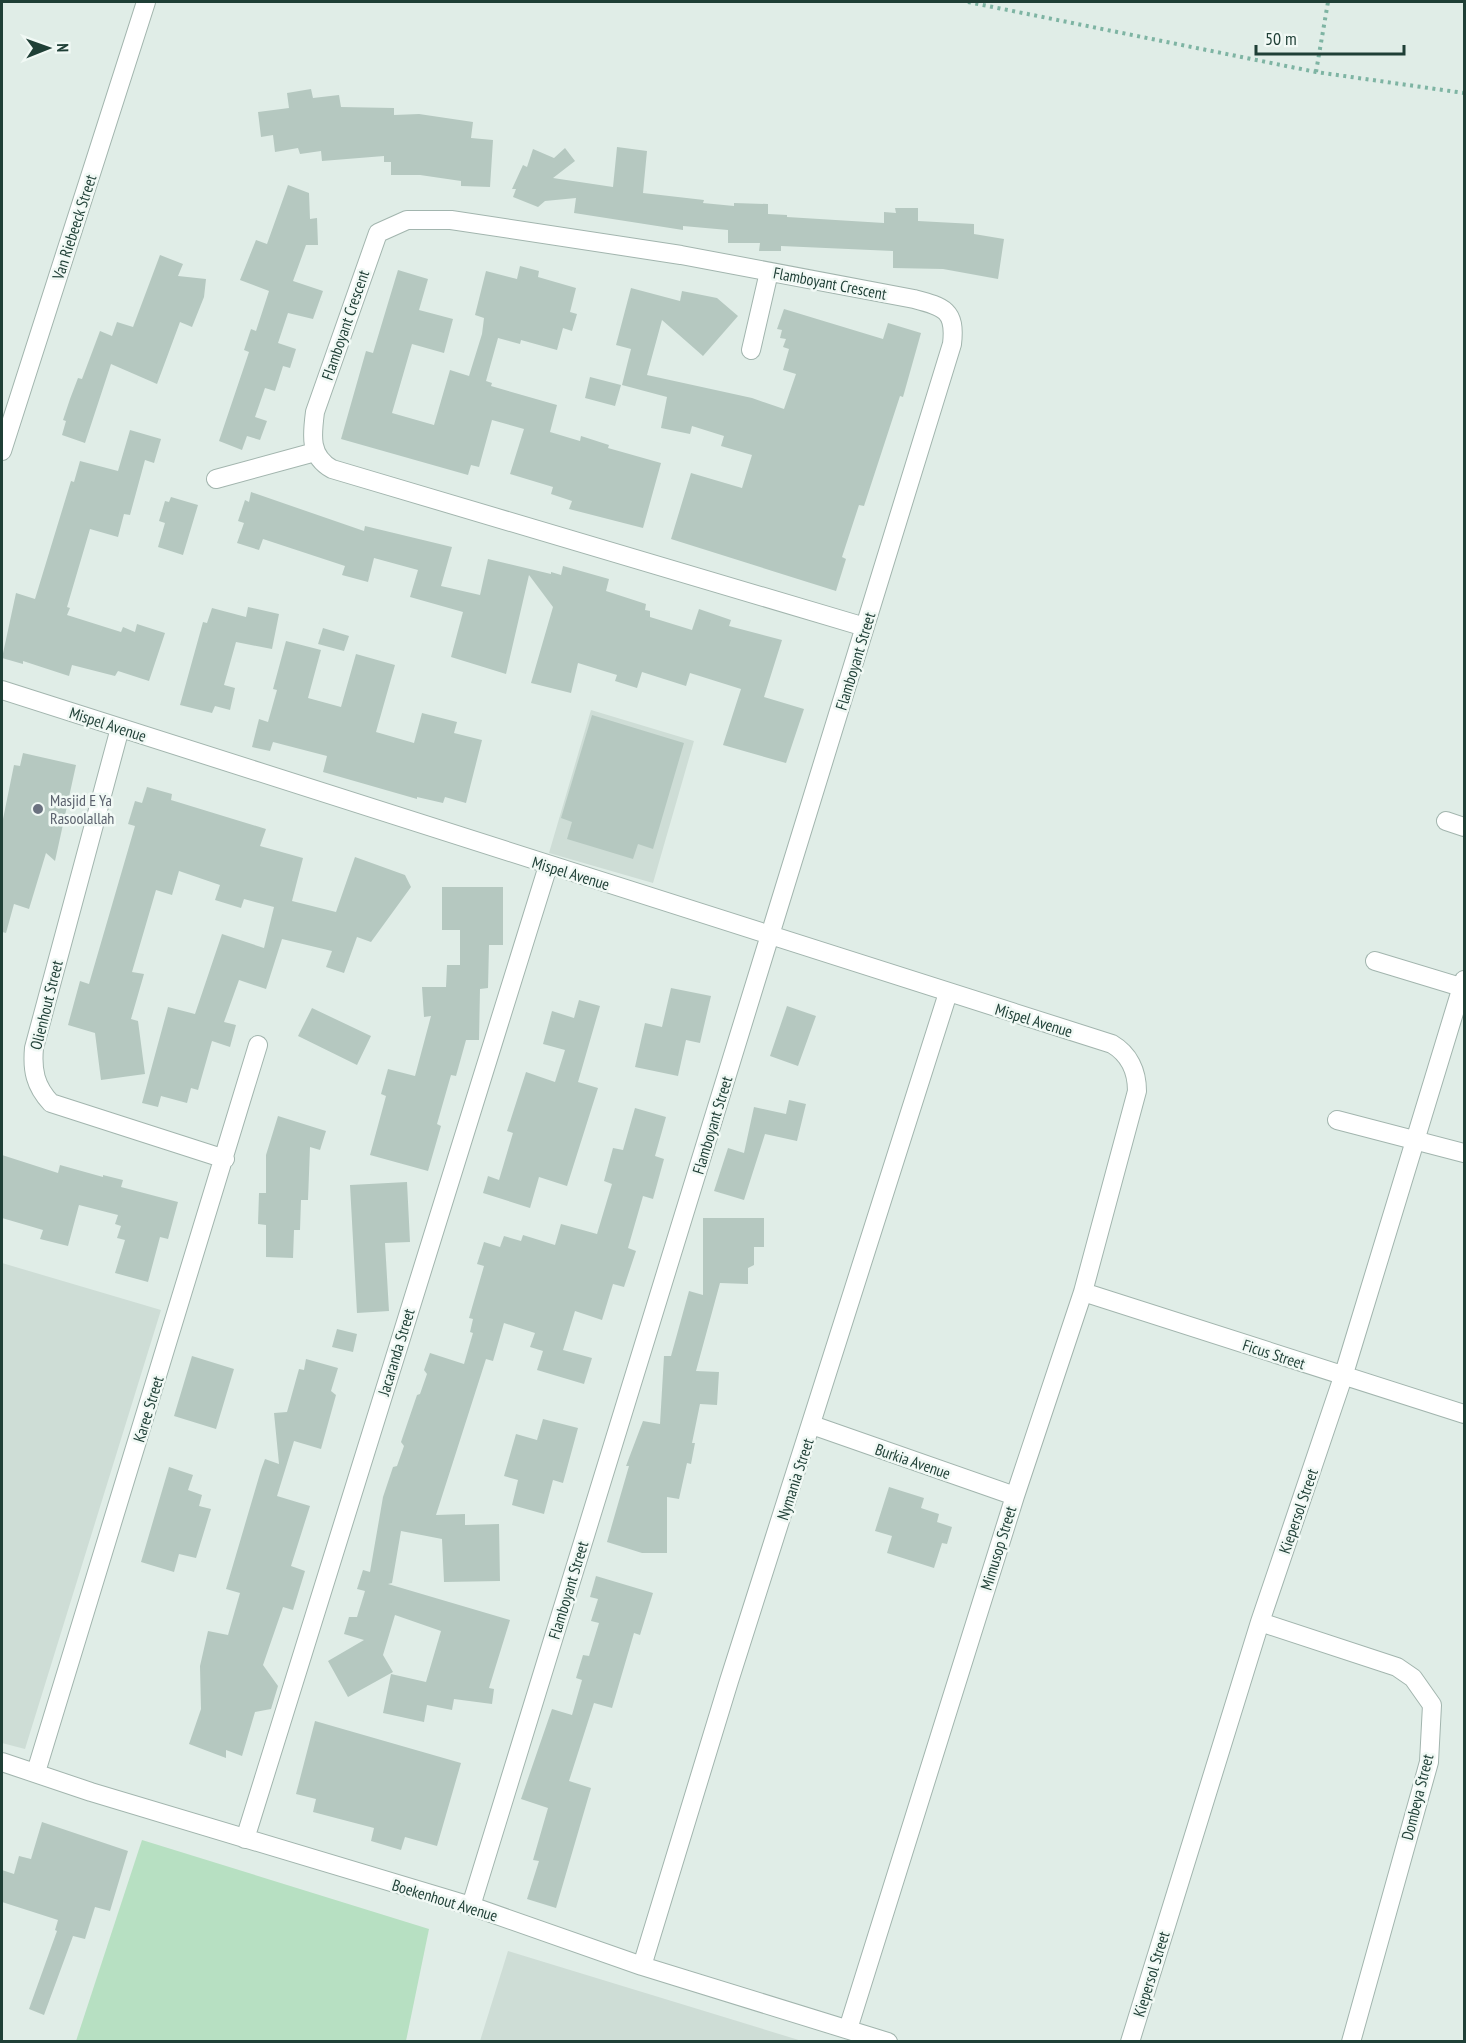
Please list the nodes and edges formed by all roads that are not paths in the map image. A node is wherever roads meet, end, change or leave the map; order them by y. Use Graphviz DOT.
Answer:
graph roads {
  1 [pos="146,2"];
  2 [pos="769,272"];
  3 [pos="952,344"];
  4 [pos="751,350"];
  5 [pos="2,452"];
  6 [pos="315,452"];
  7 [pos="216,479"];
  8 [pos="865,627"];
  9 [pos="2,690"];
  10 [pos="120,728"];
  11 [pos="1446,821"];
  12 [pos="1464,827"];
  13 [pos="548,866"];
  14 [pos="771,933"];
  15 [pos="1375,961"];
  16 [pos="1463,985"];
  17 [pos="948,993"];
  18 [pos="258,1045"];
  19 [pos="1132,1066"];
  20 [pos="1337,1120"];
  21 [pos="1413,1140"];
  22 [pos="1464,1153"];
  23 [pos="225,1159"];
  24 [pos="1083,1292"];
  25 [pos="1343,1377"];
  26 [pos="1464,1414"];
  27 [pos="812,1425"];
  28 [pos="1015,1496"];
  29 [pos="1260,1622"];
  30 [pos="2,1762"];
  31 [pos="36,1772"];
  32 [pos="245,1839"];
  33 [pos="471,1906"];
  34 [pos="642,1966"];
  35 [pos="848,2029"];
  36 [pos="888,2042"];
  37 [pos="1130,2042"];
  38 [pos="1351,2042"];
  1 -- 5 [label="street, Van Riebeeck Street"];
  2 -- 3 [label="street, Flamboyant Crescent"];
  2 -- 4 [label="street"];
  2 -- 6 [label="street, Flamboyant Crescent"];
  3 -- 8 [label="street, Flamboyant Street"];
  6 -- 7 [label="street"];
  6 -- 8 [label="street"];
  8 -- 14 [label="street, Flamboyant Street"];
  9 -- 10 [label="street, Mispel Avenue"];
  10 -- 13 [label="street, Mispel Avenue"];
  10 -- 23 [label="street, Olienhout Street"];
  11 -- 12 [label="street"];
  13 -- 14 [label="street, Mispel Avenue"];
  13 -- 32 [label="street, Jacaranda Street"];
  14 -- 17 [label="street, Mispel Avenue"];
  14 -- 33 [label="street, Flamboyant Street"];
  15 -- 16 [label="street"];
  16 -- 21 [label="street, Kiepersol Street"];
  17 -- 19 [label="street, Mispel Avenue"];
  17 -- 27 [label="street, Nymania Street"];
  18 -- 23 [label="street, Karee Street"];
  19 -- 24 [label="street, Mimusop Street"];
  20 -- 21 [label="street"];
  21 -- 22 [label="street"];
  21 -- 25 [label="street, Kiepersol Street"];
  23 -- 31 [label="street, Karee Street"];
  24 -- 25 [label="street, Ficus Street"];
  24 -- 28 [label="street, Mimusop Street"];
  25 -- 26 [label="street, Ficus Street"];
  25 -- 29 [label="street, Kiepersol Street"];
  27 -- 28 [label="street, Burkia Avenue"];
  27 -- 34 [label="street, Nymania Street"];
  28 -- 35 [label="street, Mimusop Street"];
  29 -- 37 [label="street, Kiepersol Street"];
  29 -- 38 [label="street, Dombeya Street"];
  30 -- 31 [label="street, Boekenhout Avenue"];
  31 -- 32 [label="street, Boekenhout Avenue"];
  32 -- 33 [label="street, Boekenhout Avenue"];
  33 -- 34 [label="street, Boekenhout Avenue"];
  34 -- 35 [label="street, Boekenhout Avenue"];
  35 -- 36 [label="street, Boekenhout Avenue"];
}
